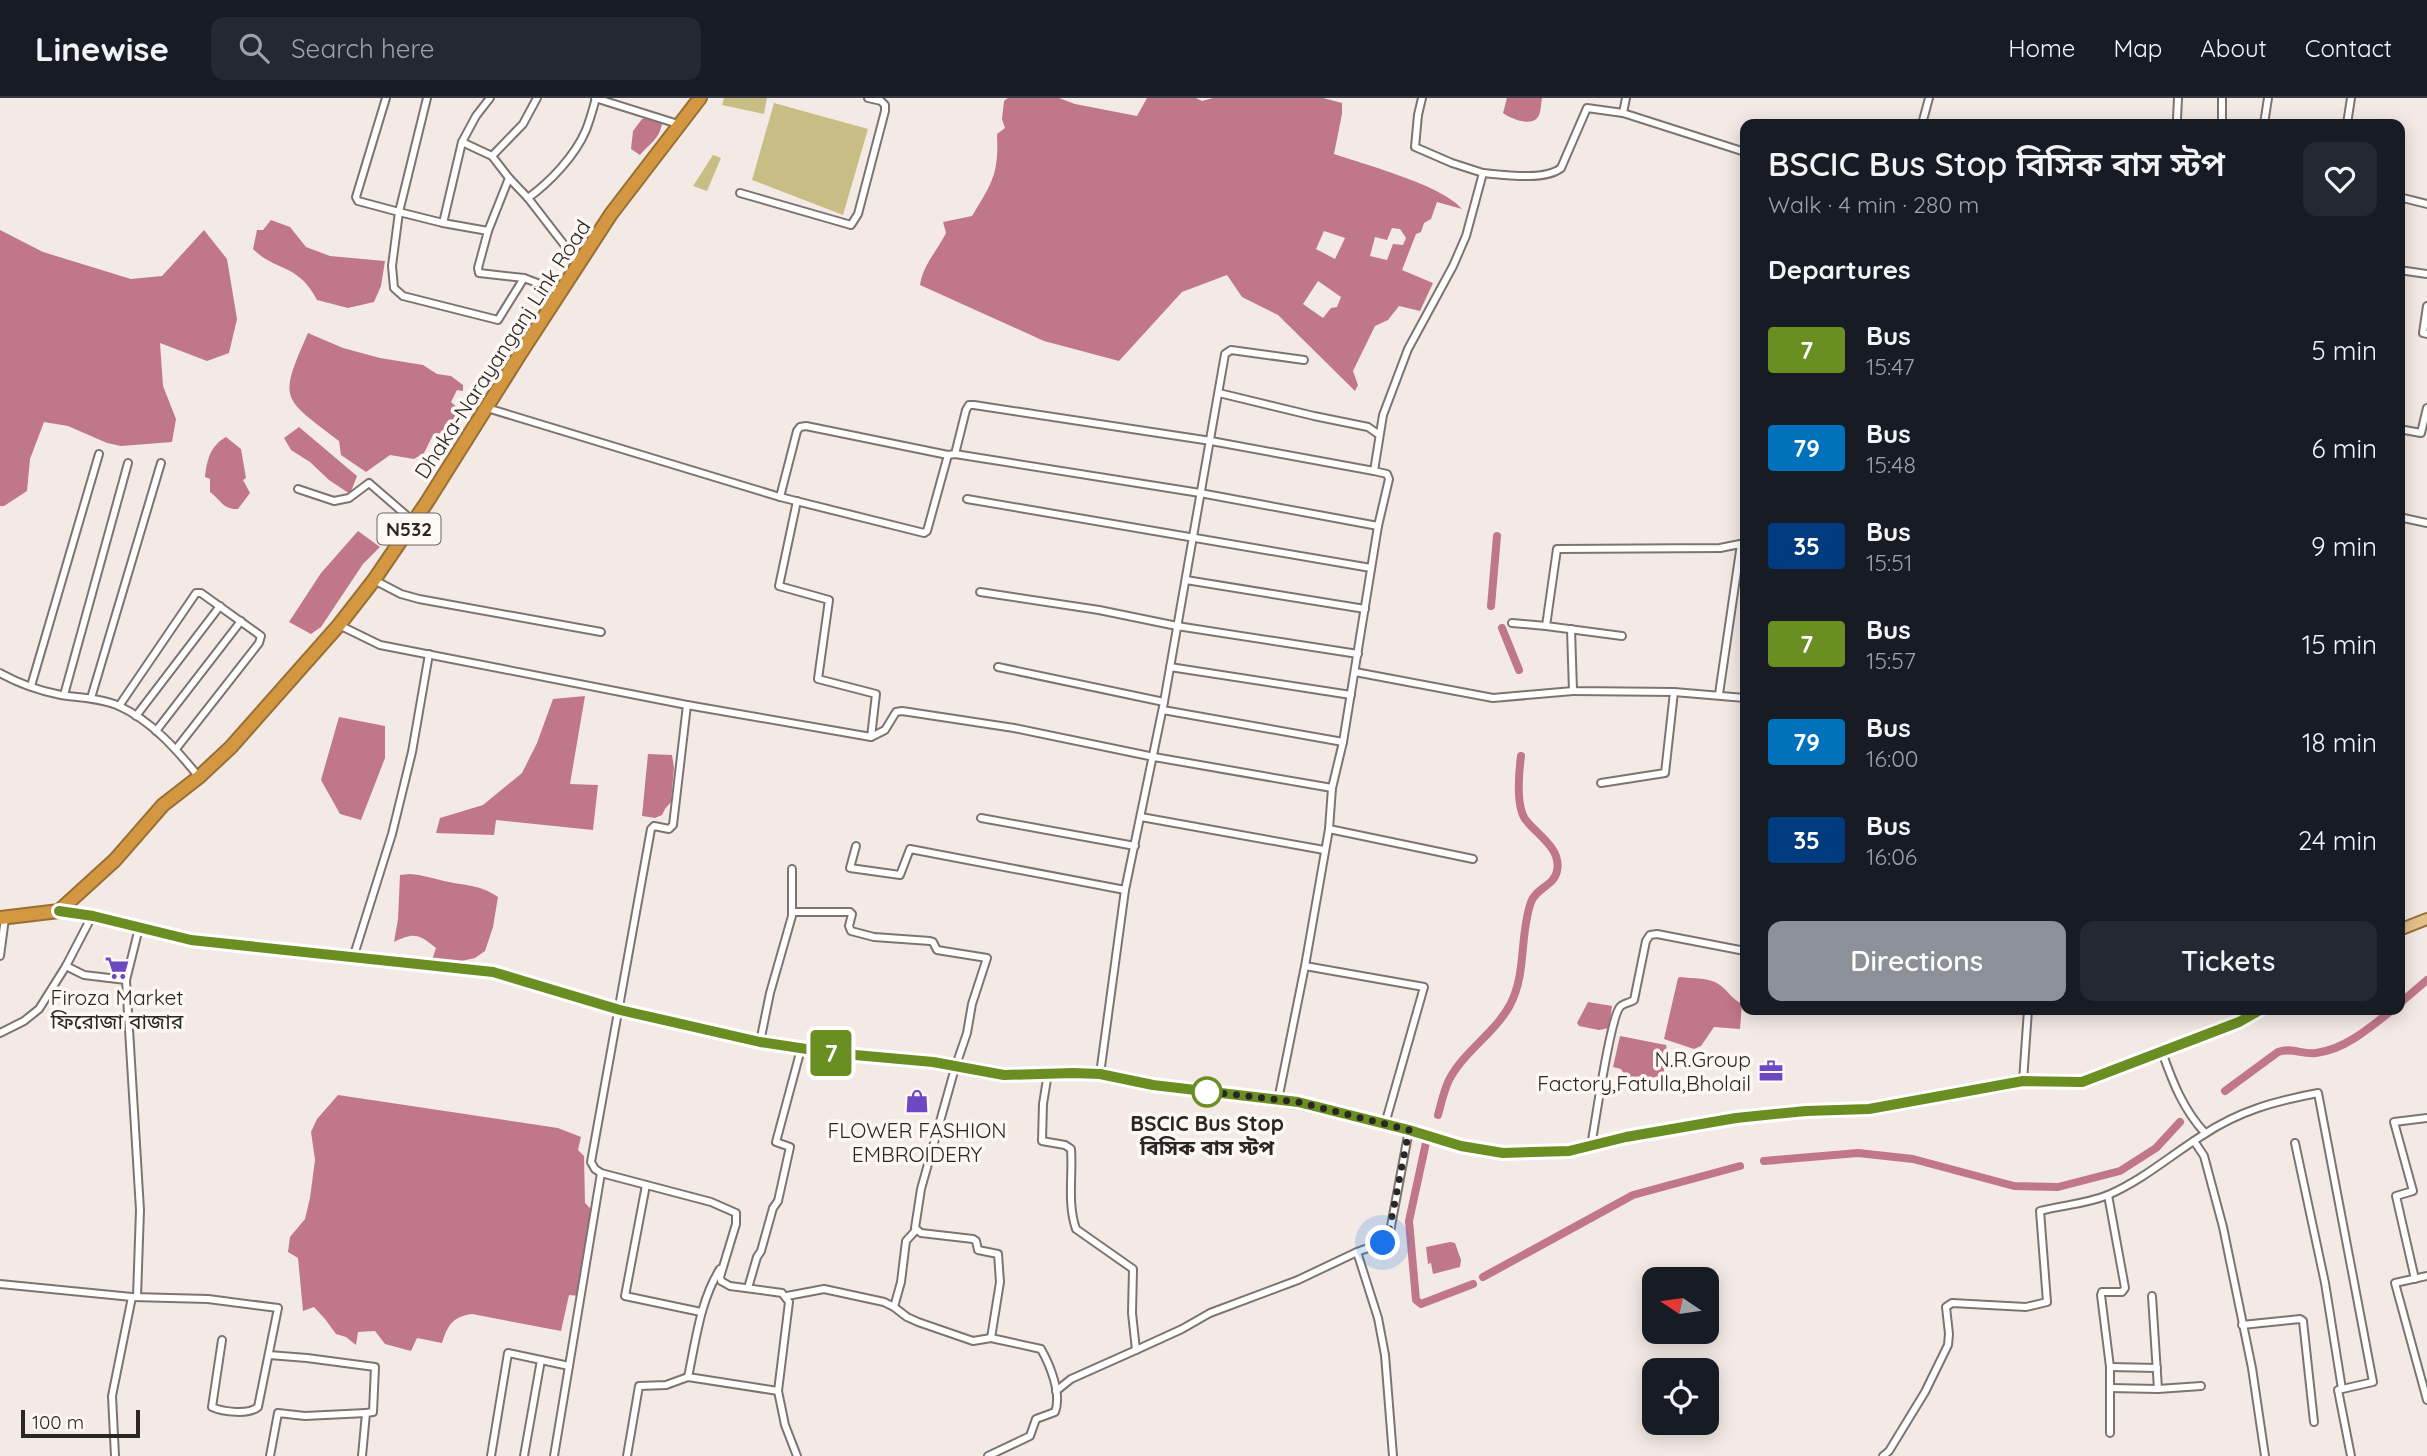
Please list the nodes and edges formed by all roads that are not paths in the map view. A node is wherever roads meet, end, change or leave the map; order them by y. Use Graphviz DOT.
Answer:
graph roads {
  1 [pos="386,98"];
  2 [pos="427,98"];
  3 [pos="490,98"];
  4 [pos="537,98"];
  5 [pos="596,98"];
  6 [pos="700,98"];
  7 [pos="868,98"];
  8 [pos="1422,98"];
  9 [pos="1626,98"];
  10 [pos="1929,98"];
  11 [pos="2178,98"];
  12 [pos="2222,98"];
  13 [pos="2268,98"];
  14 [pos="2351,98"];
  15 [pos="1623,114"];
  16 [pos="2177,118"];
  17 [pos="1923,119"];
  18 [pos="2222,119"];
  19 [pos="2265,119"];
  20 [pos="2348,119"];
  21 [pos="678,124"];
  22 [pos="462,142"];
  23 [pos="1740,150"];
  24 [pos="492,156"];
  25 [pos="1483,173"];
  26 [pos="509,178"];
  27 [pos="740,193"];
  28 [pos="527,198"];
  29 [pos="2405,198"];
  30 [pos="2427,204"];
  31 [pos="402,212"];
  32 [pos="442,223"];
  33 [pos="488,231"];
  34 [pos="579,264"];
  35 [pos="2405,271"];
  36 [pos="2427,274"];
  37 [pos="524,278"];
  38 [pos="561,292"];
  39 [pos="2427,306"];
  40 [pos="2427,334"];
  41 [pos="1304,360"];
  42 [pos="1219,393"];
  43 [pos="487,408"];
  44 [pos="2427,408"];
  45 [pos="2405,430"];
  46 [pos="1379,431"];
  47 [pos="1211,441"];
  48 [pos="99,454"];
  49 [pos="951,455"];
  50 [pos="128,463"];
  51 [pos="161,463"];
  52 [pos="1374,471"];
  53 [pos="298,489"];
  54 [pos="1200,493"];
  55 [pos="780,497"];
  56 [pos="967,499"];
  57 [pos="797,501"];
  58 [pos="2405,518"];
  59 [pos="413,522"];
  60 [pos="2427,523"];
  61 [pos="1378,526"];
  62 [pos="1193,538"];
  63 [pos="1740,545"];
  64 [pos="1740,563"];
  65 [pos="1371,568"];
  66 [pos="374,580"];
  67 [pos="1186,580"];
  68 [pos="980,592"];
  69 [pos="220,607"];
  70 [pos="1365,609"];
  71 [pos="241,621"];
  72 [pos="1512,622"];
  73 [pos="339,625"];
  74 [pos="1177,626"];
  75 [pos="1546,626"];
  76 [pos="1571,629"];
  77 [pos="601,632"];
  78 [pos="1622,636"];
  79 [pos="429,654"];
  80 [pos="1358,654"];
  81 [pos="998,667"];
  82 [pos="1170,667"];
  83 [pos="1355,672"];
  84 [pos="0,673"];
  85 [pos="31,685"];
  86 [pos="1573,691"];
  87 [pos="1674,692"];
  88 [pos="1719,694"];
  89 [pos="64,695"];
  90 [pos="1351,695"];
  91 [pos="1740,697"];
  92 [pos="90,698"];
  93 [pos="1164,702"];
  94 [pos="687,705"];
  95 [pos="119,706"];
  96 [pos="1163,710"];
  97 [pos="136,716"];
  98 [pos="156,731"];
  99 [pos="871,737"];
  100 [pos="1343,742"];
  101 [pos="176,750"];
  102 [pos="1154,757"];
  103 [pos="200,777"];
  104 [pos="1601,783"];
  105 [pos="1332,788"];
  106 [pos="1141,817"];
  107 [pos="981,818"];
  108 [pos="1329,829"];
  109 [pos="856,846"];
  110 [pos="1135,846"];
  111 [pos="1324,850"];
  112 [pos="1473,859"];
  113 [pos="792,869"];
  114 [pos="1125,890"];
  115 [pos="59,911"];
  116 [pos="793,912"];
  117 [pos="93,916"];
  118 [pos="2,918"];
  119 [pos="2427,919"];
  120 [pos="139,928"];
  121 [pos="2405,928"];
  122 [pos="1740,950"];
  123 [pos="0,957"];
  124 [pos="354,958"];
  125 [pos="66,965"];
  126 [pos="1305,966"];
  127 [pos="126,980"];
  128 [pos="620,1010"];
  129 [pos="2028,1015"];
  130 [pos="2251,1015"];
  131 [pos="0,1033"];
  132 [pos="760,1042"];
  133 [pos="802,1049"];
  134 [pos="2162,1052"];
  135 [pos="955,1068"];
  136 [pos="1048,1073"];
  137 [pos="1100,1074"];
  138 [pos="2023,1081"];
  139 [pos="1278,1100"];
  140 [pos="2427,1118"];
  141 [pos="1385,1125"];
  142 [pos="1409,1130"];
  143 [pos="2205,1133"];
  144 [pos="2194,1141"];
  145 [pos="2295,1143"];
  146 [pos="1591,1146"];
  147 [pos="601,1173"];
  148 [pos="646,1185"];
  149 [pos="2108,1195"];
  150 [pos="916,1230"];
  151 [pos="1357,1252"];
  152 [pos="723,1263"];
  153 [pos="2427,1276"];
  154 [pos="2415,1279"];
  155 [pos="0,1284"];
  156 [pos="748,1288"];
  157 [pos="786,1296"];
  158 [pos="2152,1296"];
  159 [pos="135,1297"];
  160 [pos="894,1307"];
  161 [pos="701,1312"];
  162 [pos="2242,1325"];
  163 [pos="991,1338"];
  164 [pos="222,1340"];
  165 [pos="1136,1350"];
  166 [pos="269,1355"];
  167 [pos="541,1360"];
  168 [pos="569,1366"];
  169 [pos="2110,1367"];
  170 [pos="2157,1368"];
  171 [pos="688,1377"];
  172 [pos="2201,1386"];
  173 [pos="2110,1388"];
  174 [pos="2158,1389"];
  175 [pos="2342,1389"];
  176 [pos="778,1391"];
  177 [pos="1056,1391"];
  178 [pos="2427,1400"];
  179 [pos="366,1413"];
  180 [pos="2314,1422"];
  181 [pos="2110,1433"];
  182 [pos="115,1456"];
  183 [pos="270,1456"];
  184 [pos="362,1456"];
  185 [pos="491,1456"];
  186 [pos="524,1456"];
  187 [pos="554,1456"];
  188 [pos="627,1456"];
  189 [pos="797,1456"];
  190 [pos="989,1456"];
  191 [pos="1393,1456"];
  192 [pos="1883,1456"];
  193 [pos="2265,1456"];
  194 [pos="2351,1456"];
  1 -- 31 [label="street"];
  2 -- 31 [label="street"];
  3 -- 22 [label="street"];
  4 -- 24 [label="street"];
  5 -- 21 [label="street"];
  5 -- 28 [label="street"];
  6 -- 21 [label="highway, Dhaka-Narayanganj Link Road / N532"];
  7 -- 27 [label="street"];
  8 -- 25 [label="street"];
  9 -- 15 [label="street"];
  10 -- 17 [label="street"];
  11 -- 16 [label="street"];
  12 -- 18 [label="street"];
  13 -- 19 [label="street"];
  14 -- 20 [label="street"];
  15 -- 23 [label="street"];
  15 -- 25 [label="street"];
  21 -- 34 [label="highway, Dhaka-Narayanganj Link Road / N532"];
  22 -- 24 [label="street"];
  22 -- 32 [label="street"];
  24 -- 26 [label="street"];
  25 -- 46 [label="street"];
  26 -- 28 [label="street"];
  26 -- 33 [label="street"];
  28 -- 34 [label="street"];
  29 -- 30 [label="street"];
  31 -- 32 [label="street"];
  31 -- 37 [label="street"];
  32 -- 33 [label="street"];
  33 -- 37 [label="street"];
  34 -- 38 [label="highway, Dhaka-Narayanganj Link Road / N532"];
  35 -- 36 [label="street"];
  37 -- 38 [label="street"];
  38 -- 43 [label="highway, Dhaka-Narayanganj Link Road / N532"];
  39 -- 40 [label="street"];
  41 -- 42 [label="street"];
  42 -- 46 [label="street"];
  42 -- 47 [label="street"];
  43 -- 55 [label="street"];
  43 -- 59 [label="highway, Dhaka-Narayanganj Link Road / N532"];
  44 -- 45 [label="street"];
  46 -- 52 [label="street"];
  47 -- 49 [label="street"];
  47 -- 52 [label="street"];
  47 -- 54 [label="street"];
  48 -- 85 [label="street"];
  49 -- 54 [label="street"];
  49 -- 55 [label="street"];
  49 -- 57 [label="street"];
  50 -- 89 [label="street"];
  51 -- 92 [label="street"];
  52 -- 61 [label="street"];
  53 -- 59 [label="street"];
  54 -- 61 [label="street"];
  54 -- 62 [label="street"];
  55 -- 57 [label="street"];
  56 -- 62 [label="street"];
  57 -- 99 [label="street"];
  58 -- 60 [label="street"];
  59 -- 66 [label="highway, Dhaka-Narayanganj Link Road / N532"];
  61 -- 65 [label="street"];
  62 -- 65 [label="street"];
  62 -- 67 [label="street"];
  63 -- 75 [label="street"];
  64 -- 88 [label="street"];
  65 -- 70 [label="street"];
  66 -- 73 [label="highway, Dhaka-Narayanganj Link Road / N532"];
  66 -- 77 [label="street"];
  67 -- 70 [label="street"];
  67 -- 74 [label="street"];
  68 -- 74 [label="street"];
  69 -- 71 [label="street"];
  69 -- 95 [label="street"];
  69 -- 97 [label="street"];
  70 -- 80 [label="street"];
  71 -- 98 [label="street"];
  71 -- 101 [label="street"];
  72 -- 75 [label="street"];
  73 -- 79 [label="street"];
  73 -- 103 [label="highway, Dhaka-Narayanganj Link Road / N532"];
  74 -- 80 [label="street"];
  74 -- 82 [label="street"];
  75 -- 76 [label="street"];
  76 -- 78 [label="street"];
  76 -- 86 [label="street"];
  79 -- 94 [label="street"];
  79 -- 124 [label="street"];
  80 -- 83 [label="street"];
  81 -- 93 [label="street"];
  82 -- 90 [label="street"];
  82 -- 93 [label="street"];
  83 -- 86 [label="street"];
  83 -- 90 [label="street"];
  84 -- 85 [label="street"];
  85 -- 89 [label="street"];
  86 -- 87 [label="street"];
  87 -- 88 [label="street"];
  87 -- 104 [label="street"];
  88 -- 91 [label="street"];
  89 -- 92 [label="street"];
  90 -- 100 [label="street"];
  92 -- 95 [label="street"];
  93 -- 96 [label="street"];
  94 -- 99 [label="street"];
  94 -- 128 [label="street"];
  95 -- 97 [label="street"];
  96 -- 100 [label="street"];
  96 -- 102 [label="street"];
  97 -- 98 [label="street"];
  98 -- 101 [label="street"];
  99 -- 102 [label="street"];
  100 -- 105 [label="street"];
  101 -- 103 [label="street"];
  102 -- 105 [label="street"];
  102 -- 106 [label="street"];
  103 -- 115 [label="highway, Dhaka-Narayanganj Link Road / N532"];
  105 -- 108 [label="street"];
  106 -- 110 [label="street"];
  106 -- 111 [label="street"];
  107 -- 110 [label="street"];
  108 -- 111 [label="street"];
  108 -- 112 [label="street"];
  109 -- 114 [label="street"];
  110 -- 114 [label="street"];
  111 -- 126 [label="street"];
  113 -- 116 [label="street"];
  114 -- 137 [label="street"];
  115 -- 117 [label="main road"];
  115 -- 118 [label="highway"];
  116 -- 132 [label="street"];
  116 -- 135 [label="street"];
  117 -- 120 [label="main road"];
  117 -- 125 [label="street"];
  118 -- 123 [label="street"];
  119 -- 121 [label="main road"];
  120 -- 124 [label="main road"];
  120 -- 127 [label="street"];
  122 -- 146 [label="street"];
  124 -- 128 [label="main road"];
  125 -- 127 [label="street"];
  125 -- 131 [label="street"];
  126 -- 139 [label="street"];
  126 -- 141 [label="street"];
  127 -- 159 [label="street"];
  128 -- 132 [label="main road"];
  128 -- 147 [label="street"];
  129 -- 138 [label="street"];
  130 -- 134 [label="main road"];
  132 -- 133 [label="main road"];
  133 -- 135 [label="main road"];
  133 -- 156 [label="street"];
  134 -- 138 [label="main road"];
  134 -- 143 [label="street"];
  135 -- 136 [label="main road"];
  135 -- 150 [label="street"];
  136 -- 137 [label="main road"];
  136 -- 165 [label="street"];
  137 -- 139 [label="main road"];
  138 -- 146 [label="main road"];
  139 -- 141 [label="main road"];
  140 -- 154 [label="street"];
  141 -- 142 [label="main road"];
  142 -- 146 [label="main road"];
  142 -- 151 [label="street"];
  143 -- 144 [label="street"];
  143 -- 175 [label="street"];
  144 -- 149 [label="street"];
  144 -- 162 [label="street"];
  145 -- 175 [label="street"];
  147 -- 148 [label="street"];
  147 -- 168 [label="street"];
  148 -- 152 [label="street"];
  148 -- 161 [label="street"];
  149 -- 169 [label="street"];
  149 -- 192 [label="street"];
  150 -- 160 [label="street"];
  150 -- 163 [label="street"];
  151 -- 165 [label="street"];
  151 -- 191 [label="street"];
  152 -- 156 [label="street"];
  152 -- 161 [label="street"];
  153 -- 154 [label="street"];
  154 -- 178 [label="street"];
  155 -- 159 [label="street"];
  156 -- 157 [label="street"];
  157 -- 160 [label="street"];
  157 -- 176 [label="street"];
  158 -- 170 [label="street"];
  159 -- 166 [label="street"];
  159 -- 182 [label="street"];
  160 -- 163 [label="street"];
  161 -- 171 [label="street"];
  162 -- 180 [label="street"];
  162 -- 193 [label="street"];
  163 -- 177 [label="street"];
  164 -- 166 [label="street"];
  165 -- 177 [label="street"];
  166 -- 179 [label="street"];
  167 -- 168 [label="street"];
  167 -- 185 [label="street"];
  167 -- 186 [label="street"];
  168 -- 187 [label="street"];
  169 -- 170 [label="street"];
  169 -- 173 [label="street"];
  170 -- 174 [label="street"];
  171 -- 176 [label="street"];
  171 -- 188 [label="street"];
  172 -- 174 [label="street"];
  173 -- 174 [label="street"];
  173 -- 181 [label="street"];
  175 -- 194 [label="street"];
  176 -- 189 [label="street"];
  177 -- 190 [label="street"];
  179 -- 183 [label="street"];
  179 -- 184 [label="street"];
}
